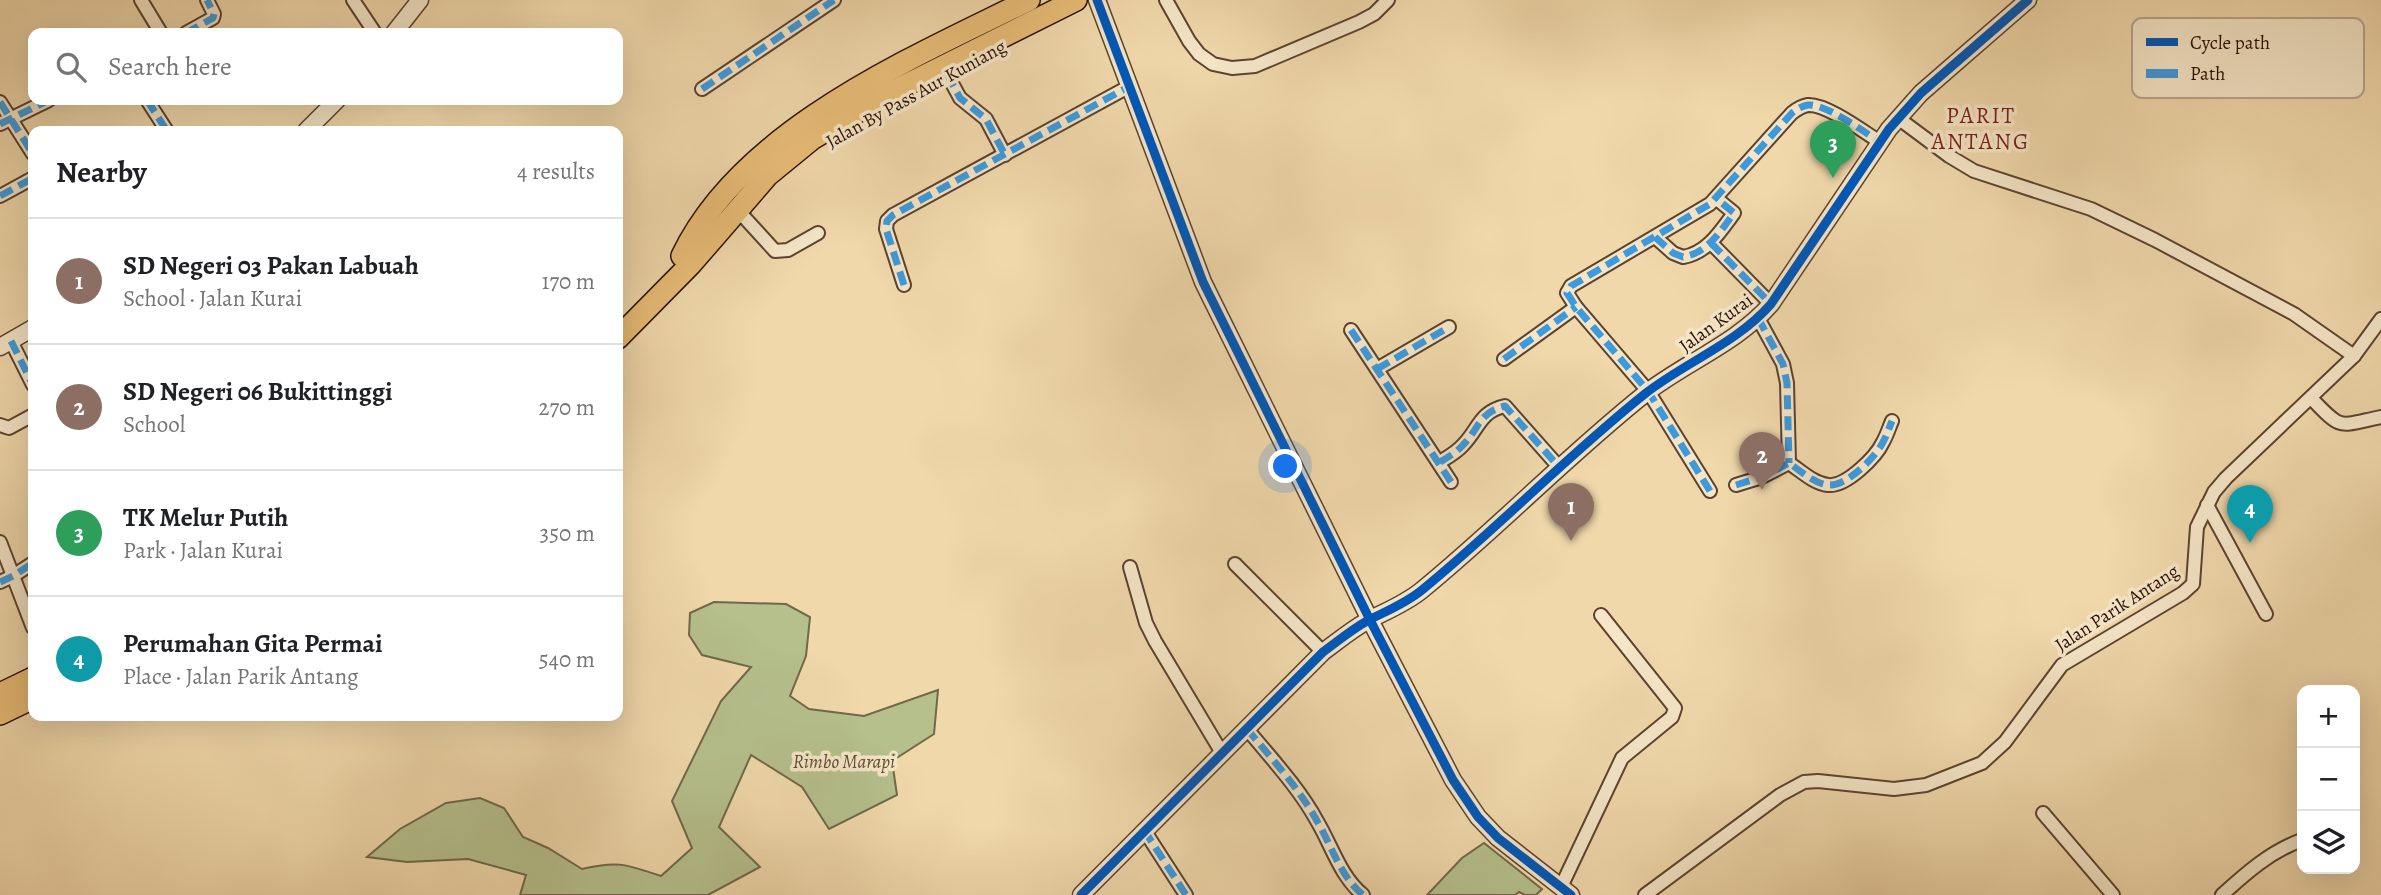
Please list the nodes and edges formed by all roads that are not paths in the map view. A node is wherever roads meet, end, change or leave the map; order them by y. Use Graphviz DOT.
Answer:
graph roads {
  1 [pos="141,0"];
  2 [pos="206,0"];
  3 [pos="353,0"];
  4 [pos="420,0"];
  5 [pos="834,0"];
  6 [pos="1029,0"];
  7 [pos="1057,0"];
  8 [pos="1076,0"];
  9 [pos="1095,0"];
  10 [pos="1166,0"];
  11 [pos="1388,0"];
  12 [pos="2028,0"];
  13 [pos="159,28"];
  14 [pos="195,28"];
  15 [pos="372,28"];
  16 [pos="398,28"];
  17 [pos="947,74"];
  18 [pos="1130,86"];
  19 [pos="702,89"];
  20 [pos="0,102"];
  21 [pos="39,105"];
  22 [pos="150,105"];
  23 [pos="332,105"];
  24 [pos="1898,118"];
  25 [pos="5,121"];
  26 [pos="164,126"];
  27 [pos="311,126"];
  28 [pos="1880,142"];
  29 [pos="28,147"];
  30 [pos="1005,156"];
  31 [pos="28,181"];
  32 [pos="0,196"];
  33 [pos="1717,199"];
  34 [pos="744,217"];
  35 [pos="818,233"];
  36 [pos="709,234"];
  37 [pos="1656,237"];
  38 [pos="1711,243"];
  39 [pos="687,260"];
  40 [pos="904,285"];
  41 [pos="1771,304"];
  42 [pos="1576,307"];
  43 [pos="623,316"];
  44 [pos="1758,318"];
  45 [pos="2381,319"];
  46 [pos="1449,327"];
  47 [pos="1351,330"];
  48 [pos="28,331"];
  49 [pos="623,332"];
  50 [pos="5,344"];
  51 [pos="2354,356"];
  52 [pos="1504,359"];
  53 [pos="1377,369"];
  54 [pos="28,378"];
  55 [pos="1648,391"];
  56 [pos="2311,398"];
  57 [pos="2381,417"];
  58 [pos="28,418"];
  59 [pos="1892,421"];
  60 [pos="0,425"];
  61 [pos="1440,462"];
  62 [pos="1789,463"];
  63 [pos="1559,467"];
  64 [pos="1451,482"];
  65 [pos="1736,485"];
  66 [pos="1710,491"];
  67 [pos="2207,505"];
  68 [pos="0,542"];
  69 [pos="1235,564"];
  70 [pos="28,566"];
  71 [pos="1130,567"];
  72 [pos="13,576"];
  73 [pos="0,582"];
  74 [pos="2266,614"];
  75 [pos="28,615"];
  76 [pos="1601,615"];
  77 [pos="1370,620"];
  78 [pos="1324,652"];
  79 [pos="28,683"];
  80 [pos="12,700"];
  81 [pos="1247,729"];
  82 [pos="1222,753"];
  83 [pos="2043,813"];
  84 [pos="1144,830"];
  85 [pos="2297,842"];
  86 [pos="1566,891"];
  87 [pos="1081,895"];
  88 [pos="1186,895"];
  89 [pos="1363,895"];
  90 [pos="1645,895"];
  91 [pos="2113,895"];
  92 [pos="2222,895"];
  1 -- 13 [label="street"];
  2 -- 14 [label="street"];
  3 -- 15 [label="street"];
  4 -- 16 [label="street"];
  5 -- 19 [label="street"];
  6 -- 39 [label="highway, Jalan By Pass Aur Kuniang"];
  7 -- 36 [label="highway, Jalan By Pass Aur Kuniang"];
  8 -- 36 [label="highway, Jalan By Pass Aur Kuniang"];
  9 -- 17 [label="highway, Jalan By Pass Aur Kuniang"];
  9 -- 18 [label="street"];
  10 -- 11 [label="street"];
  12 -- 24 [label="street, Jalan Kurai"];
  17 -- 30 [label="street"];
  17 -- 34 [label="highway, Jalan By Pass Aur Kuniang"];
  18 -- 30 [label="street"];
  18 -- 77 [label="street"];
  20 -- 25 [label="street"];
  21 -- 25 [label="street"];
  22 -- 26 [label="street"];
  23 -- 27 [label="street"];
  24 -- 28 [label="street, Jalan Kurai"];
  24 -- 51 [label="street"];
  25 -- 29 [label="street"];
  28 -- 33 [label="street"];
  28 -- 41 [label="street, Jalan Kurai"];
  30 -- 40 [label="street"];
  31 -- 32 [label="street"];
  33 -- 37 [label="street"];
  33 -- 38 [label="street"];
  34 -- 35 [label="street"];
  34 -- 39 [label="highway, Jalan By Pass Aur Kuniang"];
  36 -- 39 [label="highway, Jalan By Pass Aur Kuniang"];
  37 -- 38 [label="street"];
  37 -- 42 [label="street"];
  38 -- 41 [label="street"];
  39 -- 43 [label="highway, Jalan By Pass Aur Kuniang"];
  39 -- 49 [label="highway, Jalan By Pass Aur Kuniang"];
  41 -- 44 [label="street, Jalan Kurai"];
  42 -- 52 [label="street"];
  42 -- 55 [label="street"];
  44 -- 55 [label="street, Jalan Kurai"];
  44 -- 62 [label="street"];
  45 -- 51 [label="street, Jalan Parik Antang"];
  46 -- 53 [label="street"];
  47 -- 53 [label="street"];
  48 -- 50 [label="street"];
  50 -- 54 [label="street"];
  51 -- 56 [label="street, Jalan Parik Antang"];
  53 -- 61 [label="street"];
  55 -- 63 [label="street, Jalan Kurai"];
  55 -- 66 [label="street"];
  56 -- 57 [label="street"];
  56 -- 67 [label="street, Jalan Parik Antang"];
  58 -- 60 [label="street"];
  59 -- 62 [label="street"];
  61 -- 63 [label="street"];
  61 -- 64 [label="street"];
  62 -- 65 [label="street"];
  63 -- 77 [label="street, Jalan Kurai"];
  67 -- 74 [label="street"];
  67 -- 90 [label="street, Jalan Parik Antang"];
  68 -- 72 [label="street"];
  69 -- 78 [label="street"];
  70 -- 72 [label="street"];
  71 -- 82 [label="street"];
  72 -- 73 [label="street"];
  72 -- 75 [label="street"];
  76 -- 86 [label="street"];
  77 -- 78 [label="street, Jalan Kurai"];
  77 -- 86 [label="street"];
  78 -- 81 [label="street, Jalan Kurai"];
  79 -- 80 [label="highway"];
  81 -- 82 [label="street, Jalan Kurai"];
  81 -- 89 [label="street"];
  82 -- 84 [label="street, Jalan Kurai"];
  83 -- 91 [label="street"];
  84 -- 87 [label="street, Jalan Kurai"];
  84 -- 88 [label="street"];
  85 -- 92 [label="street"];
}
